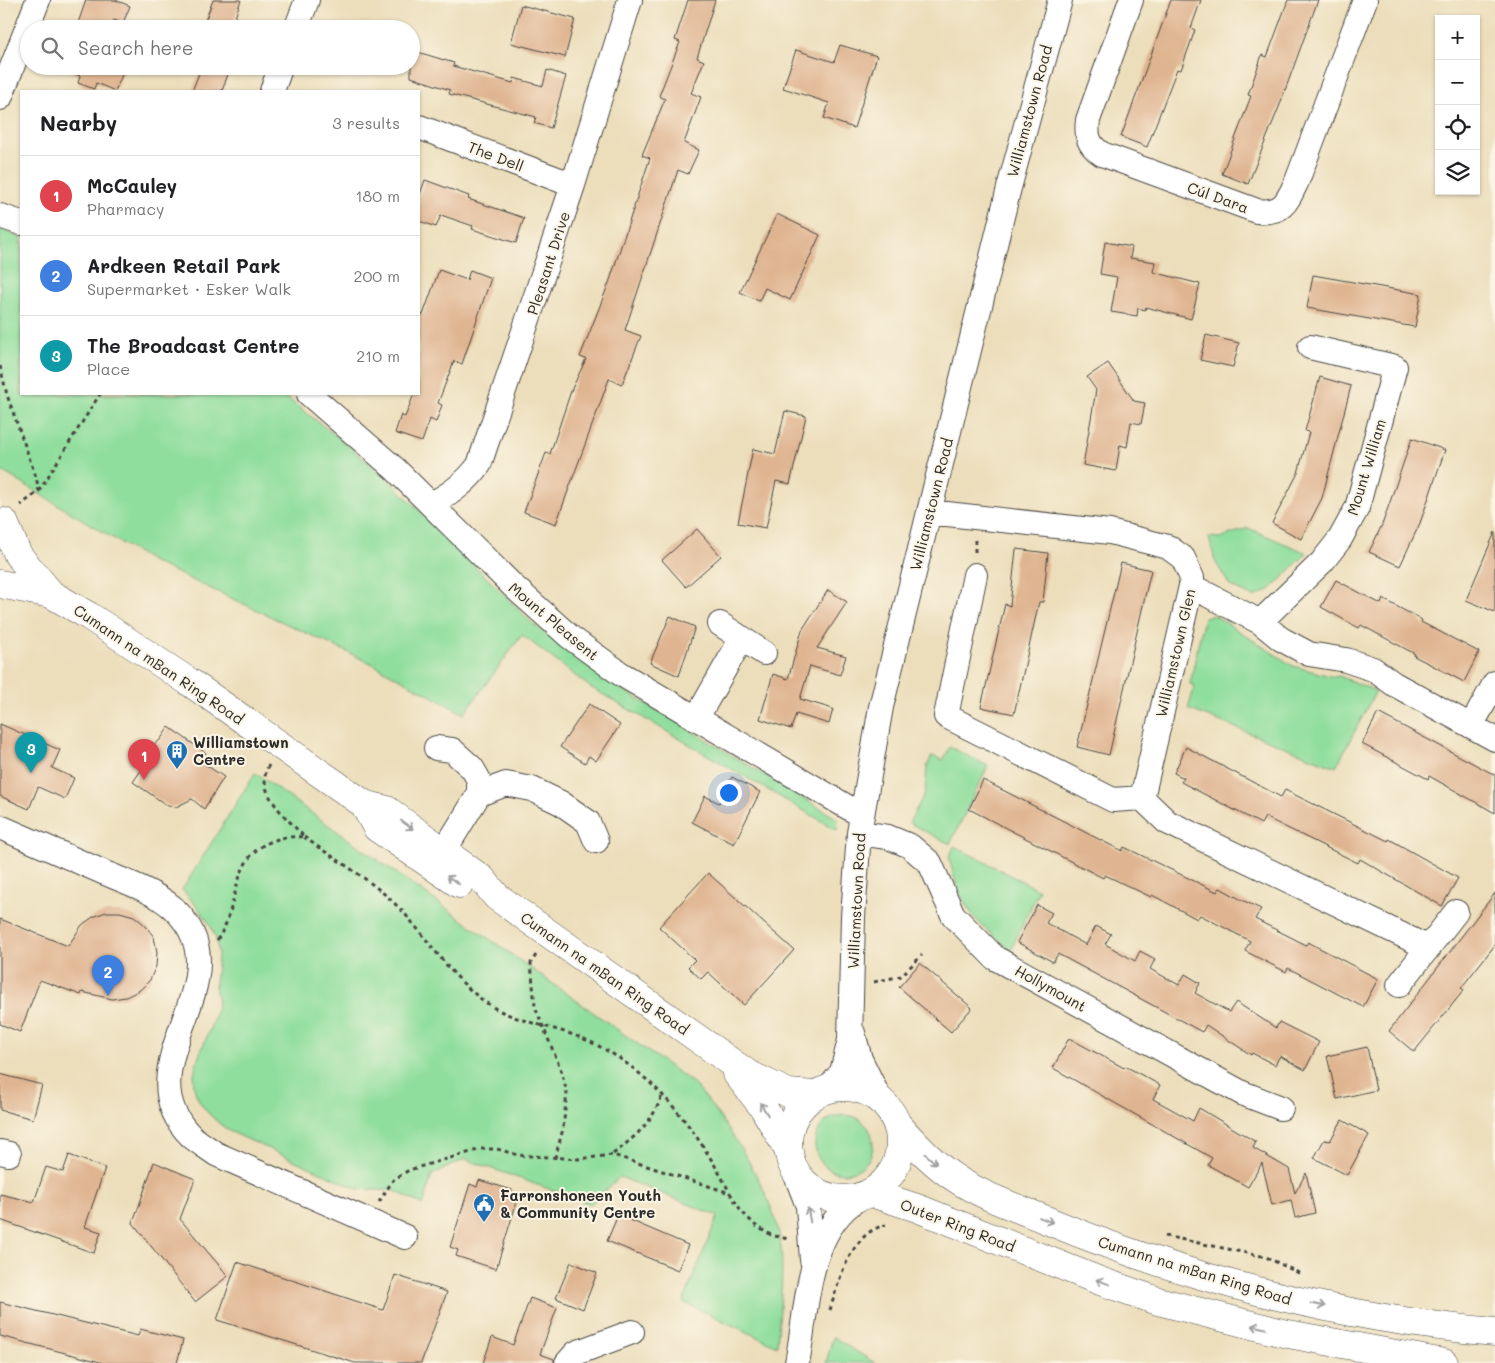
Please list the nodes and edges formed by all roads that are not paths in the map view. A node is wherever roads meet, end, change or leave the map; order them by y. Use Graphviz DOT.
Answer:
graph roads {
  1 [pos="38,0"];
  2 [pos="307,0"];
  3 [pos="630,0"];
  4 [pos="1060,0"];
  5 [pos="1131,0"];
  6 [pos="1365,0"];
  7 [pos="30,20"];
  8 [pos="299,20"];
  9 [pos="20,46"];
  10 [pos="278,75"];
  11 [pos="272,90"];
  12 [pos="0,98"];
  13 [pos="420,127"];
  14 [pos="574,185"];
  15 [pos="0,216"];
  16 [pos="20,224"];
  17 [pos="1310,347"];
  18 [pos="310,395"];
  19 [pos="431,504"];
  20 [pos="930,512"];
  21 [pos="8,514"];
  22 [pos="0,563"];
  23 [pos="975,575"];
  24 [pos="0,584"];
  25 [pos="1190,586"];
  26 [pos="51,594"];
  27 [pos="1260,622"];
  28 [pos="720,624"];
  29 [pos="742,638"];
  30 [pos="764,653"];
  31 [pos="1495,683"];
  32 [pos="696,718"];
  33 [pos="1470,726"];
  34 [pos="1495,739"];
  35 [pos="436,748"];
  36 [pos="479,794"];
  37 [pos="1142,798"];
  38 [pos="364,804"];
  39 [pos="860,824"];
  40 [pos="0,827"];
  41 [pos="596,841"];
  42 [pos="444,851"];
  43 [pos="497,897"];
  44 [pos="1456,912"];
  45 [pos="1429,948"];
  46 [pos="1399,985"];
  47 [pos="850,1016"];
  48 [pos="713,1050"];
  49 [pos="821,1092"];
  50 [pos="880,1100"];
  51 [pos="1281,1108"];
  52 [pos="897,1124"];
  53 [pos="791,1159"];
  54 [pos="865,1195"];
  55 [pos="405,1237"];
  56 [pos="811,1282"];
  57 [pos="632,1332"];
  58 [pos="1495,1332"];
  59 [pos="568,1363"];
  60 [pos="797,1363"];
  61 [pos="1444,1363"];
  1 -- 7 [label="street"];
  2 -- 8 [label="street"];
  3 -- 14 [label="street, Pleasant Drive"];
  4 -- 20 [label="street, Williamstown Road"];
  5 -- 6 [label="street, Cúl Dara"];
  9 -- 12 [label="street"];
  10 -- 11 [label="street"];
  13 -- 14 [label="street, The Dell"];
  14 -- 19 [label="street, Pleasant Drive"];
  15 -- 16 [label="street"];
  17 -- 27 [label="street, Mount William"];
  18 -- 19 [label="street, Mount Pleasent"];
  19 -- 32 [label="street, Mount Pleasent"];
  20 -- 25 [label="street, Williamstown Glen"];
  20 -- 39 [label="street, Williamstown Road"];
  21 -- 22 [label="main road"];
  21 -- 26 [label="main road, Cumann na mBan Ring Road"];
  23 -- 37 [label="street"];
  24 -- 26 [label="main road, Cumann na mBan Ring Road"];
  25 -- 27 [label="street"];
  25 -- 37 [label="street, Williamstown Glen"];
  26 -- 38 [label="main road, Cumann na mBan Ring Road"];
  27 -- 33 [label="street"];
  28 -- 29 [label="street"];
  29 -- 30 [label="street"];
  29 -- 32 [label="street"];
  31 -- 33 [label="street"];
  32 -- 39 [label="street, Mount Pleasent"];
  33 -- 34 [label="street"];
  35 -- 36 [label="street"];
  36 -- 41 [label="street"];
  36 -- 42 [label="street"];
  37 -- 45 [label="street"];
  38 -- 42 [label="main road, Cumann na mBan Ring Road, one-way"];
  43 -- 38 [label="main road, Cumann na mBan Ring Road, one-way"];
  39 -- 47 [label="street, Williamstown Road"];
  39 -- 51 [label="street, Hollymount"];
  40 -- 55 [label="street"];
  42 -- 43 [label="main road, Cumann na mBan Ring Road"];
  43 -- 48 [label="main road, Cumann na mBan Ring Road"];
  44 -- 45 [label="street"];
  45 -- 46 [label="street"];
  47 -- 49 [label="street, Williamstown Road"];
  47 -- 50 [label="street, Williamstown Road"];
  48 -- 49 [label="main road, Cumann na mBan Ring Road"];
  53 -- 48 [label="main road, Cumann na mBan Ring Road, one-way"];
  49 -- 50 [label="main road"];
  49 -- 53 [label="main road"];
  50 -- 52 [label="main road"];
  52 -- 54 [label="main road"];
  52 -- 58 [label="main road, Cumann na mBan Ring Road, one-way"];
  53 -- 54 [label="main road"];
  56 -- 53 [label="street, one-way"];
  54 -- 56 [label="street"];
  61 -- 54 [label="main road, Outer Ring Road, one-way"];
  56 -- 60 [label="street"];
  57 -- 59 [label="street"];
}
